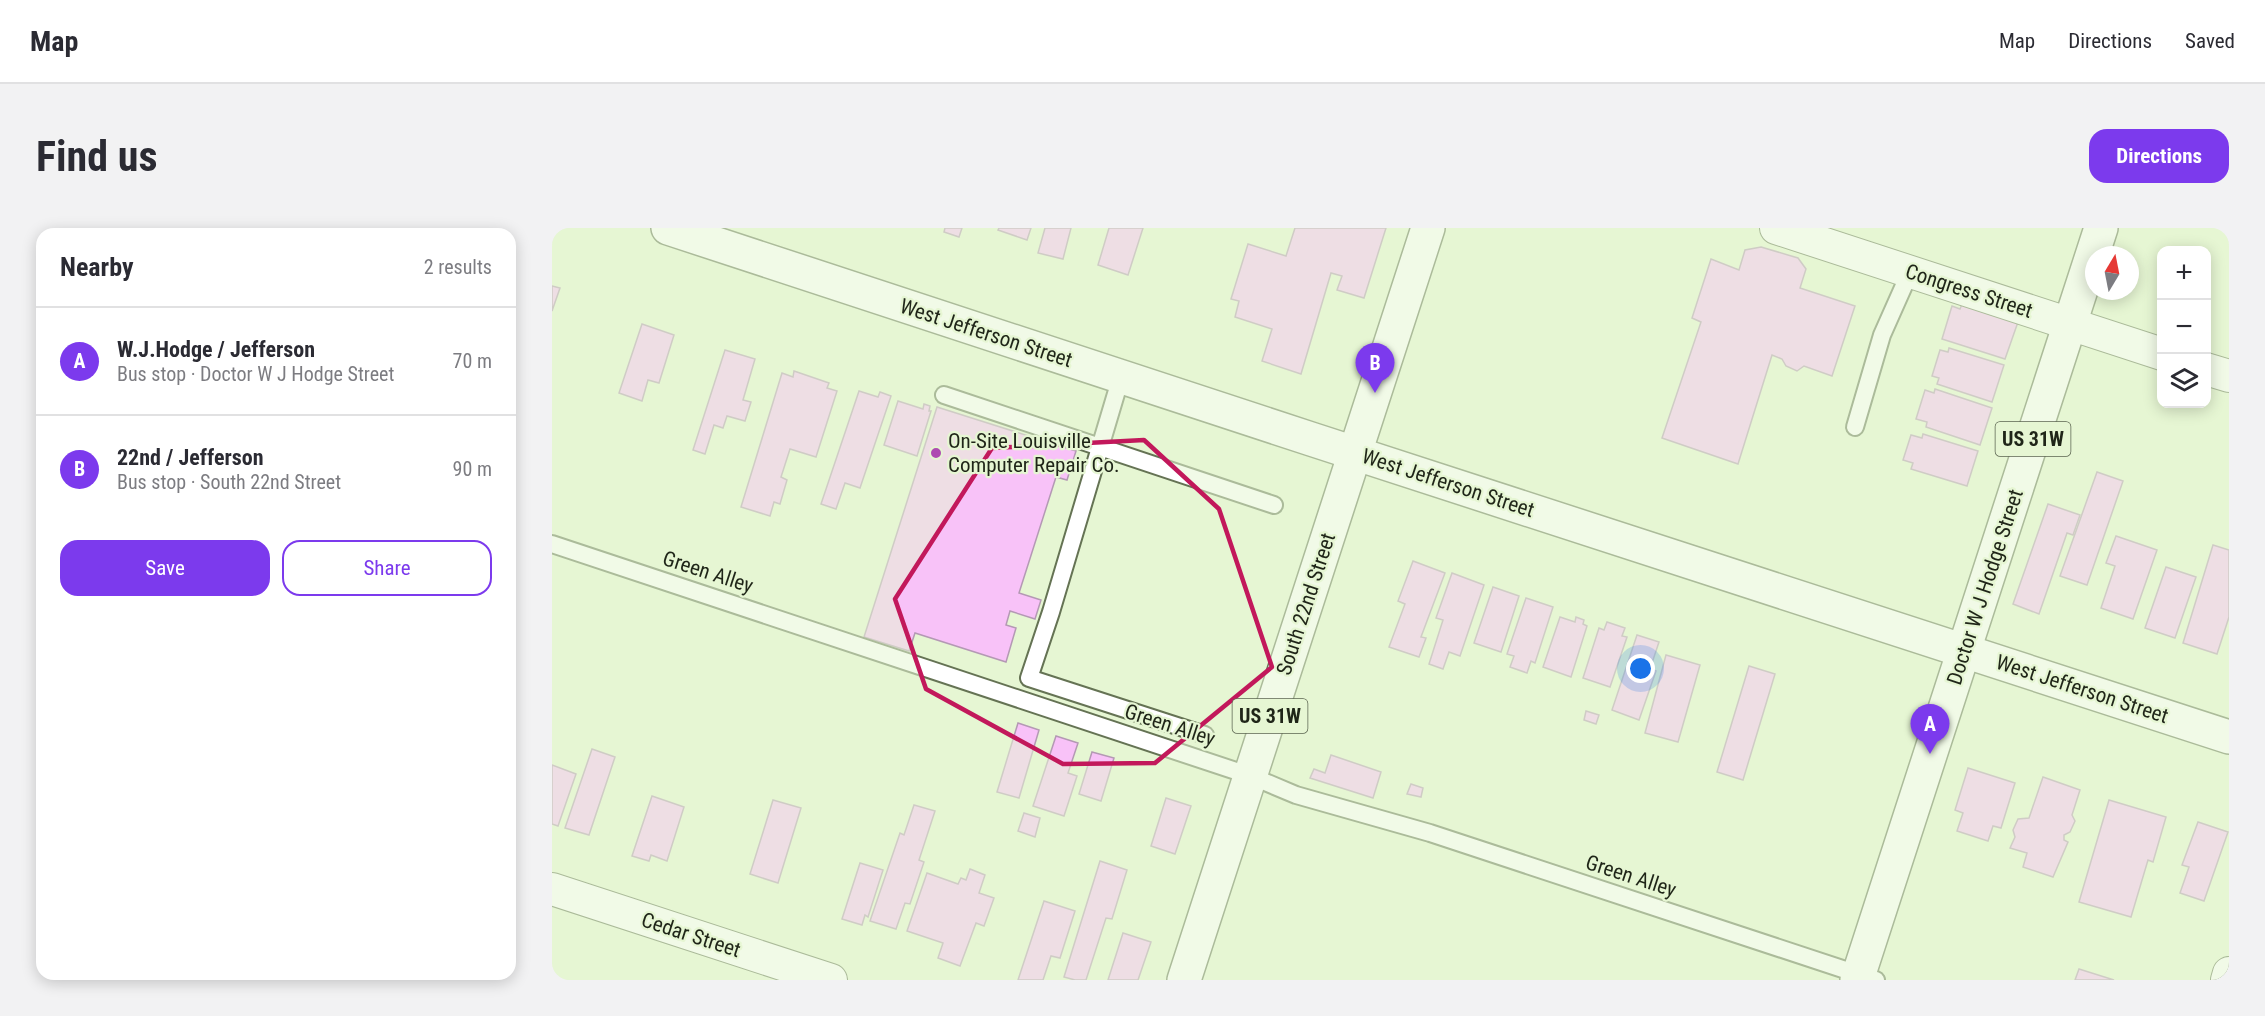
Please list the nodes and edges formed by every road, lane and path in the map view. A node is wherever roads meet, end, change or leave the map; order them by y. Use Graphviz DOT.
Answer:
graph roads {
  1 [pos="668,228"];
  2 [pos="1428,228"];
  3 [pos="1776,228"];
  4 [pos="2101,228"];
  5 [pos="1910,272"];
  6 [pos="2071,324"];
  7 [pos="2157,352"];
  8 [pos="2211,371"];
  9 [pos="2229,376"];
  10 [pos="1121,377"];
  11 [pos="944,395"];
  12 [pos="1855,427"];
  13 [pos="1101,447"];
  14 [pos="1355,453"];
  15 [pos="1274,505"];
  16 [pos="552,544"];
  17 [pos="1964,650"];
  18 [pos="1205,735"];
  19 [pos="2229,737"];
  20 [pos="1251,776"];
  21 [pos="552,890"];
  22 [pos="2229,973"];
  23 [pos="1864,978"];
  24 [pos="831,980"];
  25 [pos="1184,980"];
  26 [pos="2227,980"];
  1 -- 10 [label="street, West Jefferson Street"];
  2 -- 14 [label="street, South 22nd Street / US 31W"];
  3 -- 5 [label="street, Congress Street"];
  4 -- 6 [label="street, Doctor W J Hodge Street / US 31W"];
  5 -- 6 [label="street, Congress Street"];
  5 -- 12 [label="lane"];
  6 -- 7 [label="street, Congress Street"];
  6 -- 17 [label="street, Doctor W J Hodge Street / US 31W"];
  8 -- 9 [label="street"];
  10 -- 13 [label="lane"];
  10 -- 14 [label="street, West Jefferson Street"];
  11 -- 13 [label="lane"];
  13 -- 15 [label="lane"];
  13 -- 18 [label="lane"];
  14 -- 17 [label="street, West Jefferson Street"];
  14 -- 20 [label="street, South 22nd Street / US 31W"];
  16 -- 20 [label="lane, Green Alley"];
  17 -- 19 [label="street, West Jefferson Street"];
  17 -- 23 [label="street, Doctor W J Hodge Street / US 31W"];
  20 -- 23 [label="lane, Green Alley"];
  20 -- 25 [label="street, South 22nd Street / US 31W"];
  21 -- 24 [label="street, Cedar Street"];
  22 -- 26 [label="street"];
}
